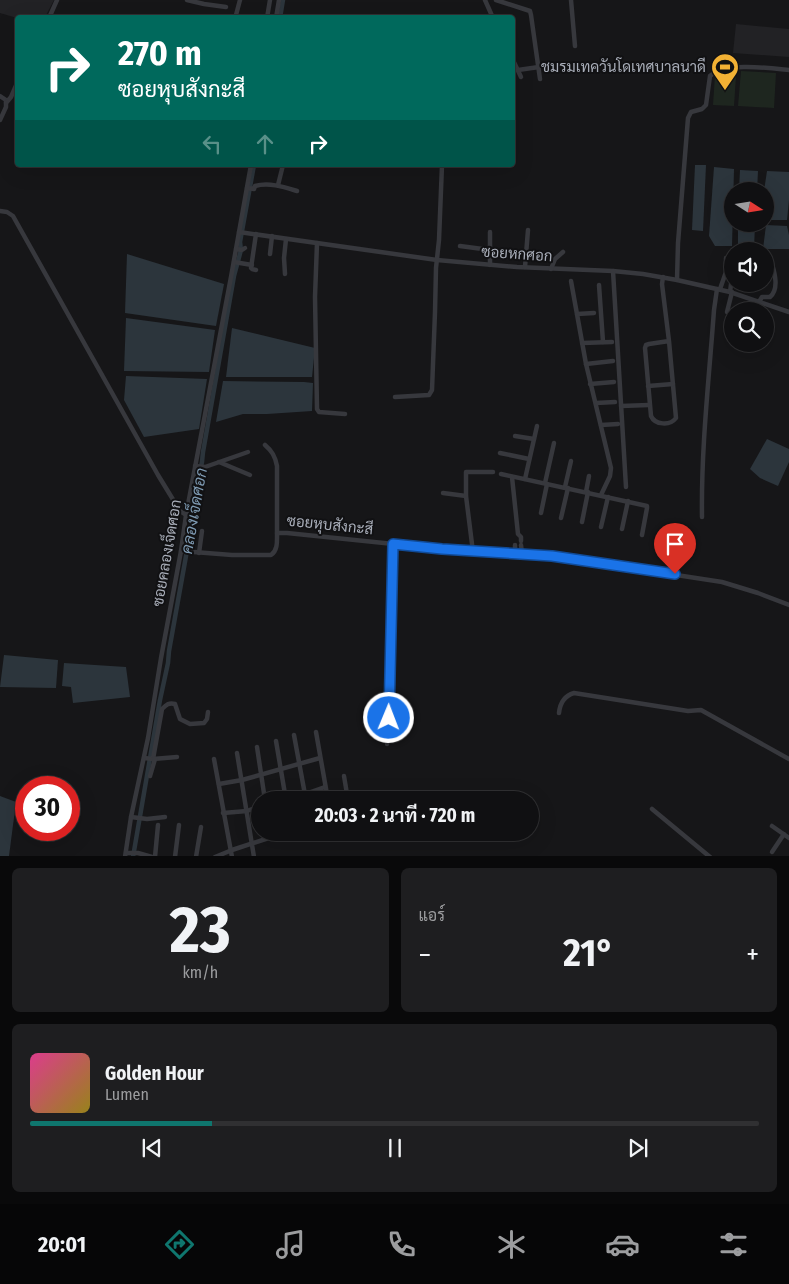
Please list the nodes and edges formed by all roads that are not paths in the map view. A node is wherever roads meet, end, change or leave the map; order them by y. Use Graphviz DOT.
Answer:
graph roads {
  1 [pos="57,0"];
  2 [pos="190,0"];
  3 [pos="214,0"];
  4 [pos="240,0"];
  5 [pos="270,0"];
  6 [pos="280,0"];
  7 [pos="485,0"];
  8 [pos="496,0"];
  9 [pos="571,0"];
  10 [pos="212,6"];
  11 [pos="226,8"];
  12 [pos="50,15"];
  13 [pos="236,15"];
  14 [pos="268,15"];
  15 [pos="277,15"];
  16 [pos="492,15"];
  17 [pos="575,46"];
  18 [pos="515,64"];
  19 [pos="539,67"];
  20 [pos="518,70"];
  21 [pos="789,70"];
  22 [pos="521,77"];
  23 [pos="540,79"];
  24 [pos="15,88"];
  25 [pos="0,96"];
  26 [pos="6,103"];
  27 [pos="0,120"];
  28 [pos="251,167"];
  29 [pos="282,167"];
  30 [pos="442,167"];
  31 [pos="278,185"];
  32 [pos="249,188"];
  33 [pos="297,191"];
  34 [pos="0,210"];
  35 [pos="528,230"];
  36 [pos="239,232"];
  37 [pos="490,232"];
  38 [pos="256,238"];
  39 [pos="272,240"];
  40 [pos="286,242"];
  41 [pos="317,243"];
  42 [pos="460,246"];
  43 [pos="490,250"];
  44 [pos="563,252"];
  45 [pos="270,254"];
  46 [pos="237,263"];
  47 [pos="436,264"];
  48 [pos="252,265"];
  49 [pos="490,265"];
  50 [pos="525,268"];
  51 [pos="551,269"];
  52 [pos="256,270"];
  53 [pos="774,272"];
  54 [pos="285,274"];
  55 [pos="613,275"];
  56 [pos="724,276"];
  57 [pos="571,280"];
  58 [pos="677,280"];
  59 [pos="662,281"];
  60 [pos="599,284"];
  61 [pos="774,289"];
  62 [pos="717,291"];
  63 [pos="731,292"];
  64 [pos="773,292"];
  65 [pos="731,295"];
  66 [pos="729,302"];
  67 [pos="759,302"];
  68 [pos="774,307"];
  69 [pos="789,312"];
  70 [pos="594,313"];
  71 [pos="577,314"];
  72 [pos="669,341"];
  73 [pos="603,342"];
  74 [pos="612,342"];
  75 [pos="582,343"];
  76 [pos="613,361"];
  77 [pos="586,364"];
  78 [pos="614,382"];
  79 [pos="590,384"];
  80 [pos="673,384"];
  81 [pos="648,386"];
  82 [pos="395,397"];
  83 [pos="615,402"];
  84 [pos="596,403"];
  85 [pos="649,405"];
  86 [pos="621,406"];
  87 [pos="345,414"];
  88 [pos="600,424"];
  89 [pos="618,424"];
  90 [pos="537,426"];
  91 [pos="515,436"];
  92 [pos="534,439"];
  93 [pos="554,443"];
  94 [pos="265,445"];
  95 [pos="248,452"];
  96 [pos="500,453"];
  97 [pos="529,460"];
  98 [pos="571,461"];
  99 [pos="219,462"];
  100 [pos="198,467"];
  101 [pos="493,472"];
  102 [pos="500,474"];
  103 [pos="250,475"];
  104 [pos="512,476"];
  105 [pos="589,476"];
  106 [pos="525,479"];
  107 [pos="546,483"];
  108 [pos="626,487"];
  109 [pos="566,488"];
  110 [pos="587,492"];
  111 [pos="443,493"];
  112 [pos="601,495"];
  113 [pos="466,496"];
  114 [pos="608,497"];
  115 [pos="628,501"];
  116 [pos="542,513"];
  117 [pos="186,515"];
  118 [pos="561,518"];
  119 [pos="702,518"];
  120 [pos="582,522"];
  121 [pos="601,526"];
  122 [pos="622,529"];
  123 [pos="202,531"];
  124 [pos="277,532"];
  125 [pos="642,535"];
  126 [pos="518,543"];
  127 [pos="393,547"];
  128 [pos="184,552"];
  129 [pos="473,552"];
  130 [pos="199,553"];
  131 [pos="515,554"];
  132 [pos="522,554"];
  133 [pos="789,605"];
  134 [pos="154,705"];
  135 [pos="163,707"];
  136 [pos="208,712"];
  137 [pos="559,713"];
  138 [pos="316,732"];
  139 [pos="294,735"];
  140 [pos="276,740"];
  141 [pos="387,744"];
  142 [pos="257,747"];
  143 [pos="237,753"];
  144 [pos="177,758"];
  145 [pos="214,758"];
  146 [pos="320,758"];
  147 [pos="150,759"];
  148 [pos="789,759"];
  149 [pos="299,764"];
  150 [pos="281,769"];
  151 [pos="261,774"];
  152 [pos="150,776"];
  153 [pos="344,776"];
  154 [pos="242,780"];
  155 [pos="218,784"];
  156 [pos="325,787"];
  157 [pos="264,791"];
  158 [pos="285,791"];
  159 [pos="304,791"];
  160 [pos="314,791"];
  161 [pos="326,791"];
  162 [pos="346,791"];
  163 [pos="251,809"];
  164 [pos="652,809"];
  165 [pos="247,811"];
  166 [pos="223,814"];
  167 [pos="133,817"];
  168 [pos="165,817"];
  169 [pos="158,825"];
  170 [pos="179,825"];
  171 [pos="772,826"];
  172 [pos="201,827"];
  173 [pos="784,834"];
  174 [pos="789,838"];
  175 [pos="258,841"];
  176 [pos="252,844"];
  177 [pos="230,850"];
  178 [pos="772,852"];
  179 [pos="127,854"];
  180 [pos="154,856"];
  181 [pos="175,856"];
  182 [pos="196,856"];
  183 [pos="215,856"];
  184 [pos="232,856"];
  185 [pos="254,856"];
  186 [pos="710,856"];
  1 -- 12 [label="street"];
  2 -- 10 [label="street"];
  3 -- 10 [label="street"];
  4 -- 13 [label="street"];
  5 -- 14 [label="street"];
  6 -- 15 [label="street"];
  7 -- 16 [label="street"];
  8 -- 19 [label="street"];
  9 -- 17 [label="street"];
  10 -- 11 [label="street"];
  18 -- 20 [label="street"];
  19 -- 20 [label="street"];
  19 -- 23 [label="street"];
  20 -- 22 [label="street"];
  21 -- 58 [label="street"];
  24 -- 26 [label="street"];
  25 -- 26 [label="street"];
  26 -- 27 [label="street"];
  28 -- 32 [label="street, ซอยคลองเจ็ดศอก"];
  29 -- 31 [label="street"];
  30 -- 47 [label="street"];
  31 -- 32 [label="street"];
  31 -- 33 [label="street"];
  32 -- 36 [label="street, ซอยคลองเจ็ดศอก"];
  34 -- 117 [label="street"];
  35 -- 50 [label="street"];
  36 -- 38 [label="street, ซอยหกศอก"];
  36 -- 46 [label="street, ซอยคลองเจ็ดศอก"];
  37 -- 43 [label="street"];
  38 -- 39 [label="street, ซอยหกศอก"];
  38 -- 48 [label="street"];
  39 -- 40 [label="street, ซอยหกศอก"];
  39 -- 45 [label="street"];
  40 -- 41 [label="street, ซอยหกศอก"];
  40 -- 54 [label="street"];
  41 -- 47 [label="street, ซอยหกศอก"];
  41 -- 87 [label="street"];
  42 -- 43 [label="street"];
  43 -- 49 [label="street"];
  44 -- 51 [label="street"];
  46 -- 48 [label="street"];
  46 -- 100 [label="street, ซอยคลองเจ็ดศอก"];
  47 -- 49 [label="street, ซอยหกศอก"];
  47 -- 82 [label="street"];
  48 -- 52 [label="street"];
  49 -- 50 [label="street, ซอยหกศอก"];
  50 -- 51 [label="street, ซอยหกศอก"];
  51 -- 55 [label="street, ซอยหกศอก"];
  53 -- 61 [label="street"];
  55 -- 59 [label="street, ซอยหกศอก"];
  55 -- 86 [label="street"];
  56 -- 62 [label="street"];
  57 -- 71 [label="street"];
  58 -- 59 [label="street, ซอยหกศอก"];
  58 -- 62 [label="street, ซอยหกศอก"];
  59 -- 72 [label="street"];
  60 -- 73 [label="street"];
  62 -- 65 [label="street, ซอยหกศอก"];
  62 -- 119 [label="street"];
  63 -- 65 [label="street"];
  64 -- 67 [label="street"];
  65 -- 66 [label="street"];
  65 -- 67 [label="street, ซอยหกศอก"];
  68 -- 69 [label="street, ซอยหกศอก"];
  70 -- 71 [label="street"];
  71 -- 75 [label="street"];
  72 -- 80 [label="street"];
  72 -- 81 [label="street"];
  73 -- 74 [label="street"];
  73 -- 75 [label="street"];
  75 -- 77 [label="street"];
  76 -- 77 [label="street"];
  77 -- 79 [label="street"];
  78 -- 79 [label="street"];
  79 -- 84 [label="street"];
  80 -- 81 [label="street"];
  80 -- 85 [label="street"];
  81 -- 85 [label="street"];
  83 -- 84 [label="street"];
  84 -- 88 [label="street"];
  85 -- 86 [label="street"];
  86 -- 108 [label="street"];
  88 -- 89 [label="street"];
  88 -- 112 [label="street"];
  90 -- 92 [label="street"];
  91 -- 92 [label="street"];
  92 -- 97 [label="street"];
  93 -- 107 [label="street"];
  94 -- 124 [label="street"];
  95 -- 99 [label="street"];
  96 -- 97 [label="street"];
  97 -- 106 [label="street"];
  98 -- 109 [label="street"];
  99 -- 100 [label="street"];
  99 -- 103 [label="street"];
  100 -- 117 [label="street, ซอยคลองเจ็ดศอก"];
  101 -- 113 [label="street"];
  102 -- 104 [label="street"];
  104 -- 106 [label="street"];
  104 -- 126 [label="street"];
  105 -- 110 [label="street"];
  106 -- 107 [label="street"];
  107 -- 109 [label="street"];
  107 -- 116 [label="street"];
  109 -- 110 [label="street"];
  109 -- 118 [label="street"];
  110 -- 112 [label="street"];
  110 -- 120 [label="street"];
  111 -- 113 [label="street"];
  112 -- 114 [label="street"];
  113 -- 129 [label="street"];
  114 -- 115 [label="street"];
  114 -- 121 [label="street"];
  115 -- 122 [label="street"];
  115 -- 125 [label="street"];
  117 -- 128 [label="street, ซอยคลองเจ็ดศอก"];
  123 -- 130 [label="street"];
  124 -- 127 [label="street, ซอยหุบสังกะสี"];
  124 -- 130 [label="street, ซอยหุบสังกะสี"];
  126 -- 131 [label="street"];
  126 -- 132 [label="street"];
  127 -- 129 [label="street, ซอยหุบสังกะสี"];
  127 -- 141 [label="street"];
  128 -- 130 [label="street, ซอยหุบสังกะสี"];
  128 -- 134 [label="street, ซอยคลองเจ็ดศอก"];
  129 -- 131 [label="street, ซอยหุบสังกะสี"];
  131 -- 132 [label="street, ซอยหุบสังกะสี"];
  132 -- 133 [label="street, ซอยหุบสังกะสี"];
  134 -- 135 [label="street"];
  134 -- 147 [label="street, ซอยคลองเจ็ดศอก"];
  135 -- 136 [label="street"];
  135 -- 147 [label="street"];
  137 -- 148 [label="street"];
  138 -- 146 [label="street"];
  139 -- 149 [label="street"];
  140 -- 150 [label="street"];
  142 -- 151 [label="street"];
  143 -- 154 [label="street"];
  144 -- 147 [label="street"];
  145 -- 155 [label="street"];
  146 -- 149 [label="street"];
  146 -- 156 [label="street"];
  147 -- 152 [label="street"];
  147 -- 167 [label="street, ซอยคลองเจ็ดศอก"];
  149 -- 150 [label="street"];
  149 -- 159 [label="street"];
  150 -- 151 [label="street"];
  150 -- 158 [label="street"];
  151 -- 154 [label="street"];
  151 -- 157 [label="street"];
  153 -- 162 [label="street"];
  154 -- 155 [label="street"];
  154 -- 165 [label="street"];
  155 -- 166 [label="street"];
  156 -- 160 [label="street"];
  156 -- 161 [label="street"];
  163 -- 165 [label="street"];
  164 -- 186 [label="street"];
  165 -- 166 [label="street"];
  165 -- 176 [label="street"];
  166 -- 177 [label="street"];
  167 -- 168 [label="street"];
  167 -- 179 [label="street, ซอยคลองเจ็ดศอก"];
  169 -- 180 [label="street"];
  170 -- 181 [label="street"];
  171 -- 173 [label="street"];
  172 -- 182 [label="street"];
  173 -- 174 [label="street"];
  173 -- 178 [label="street"];
  175 -- 176 [label="street"];
  176 -- 177 [label="street"];
  176 -- 185 [label="street"];
  177 -- 183 [label="street"];
  177 -- 184 [label="street"];
  179 -- 180 [label="street"];
}
